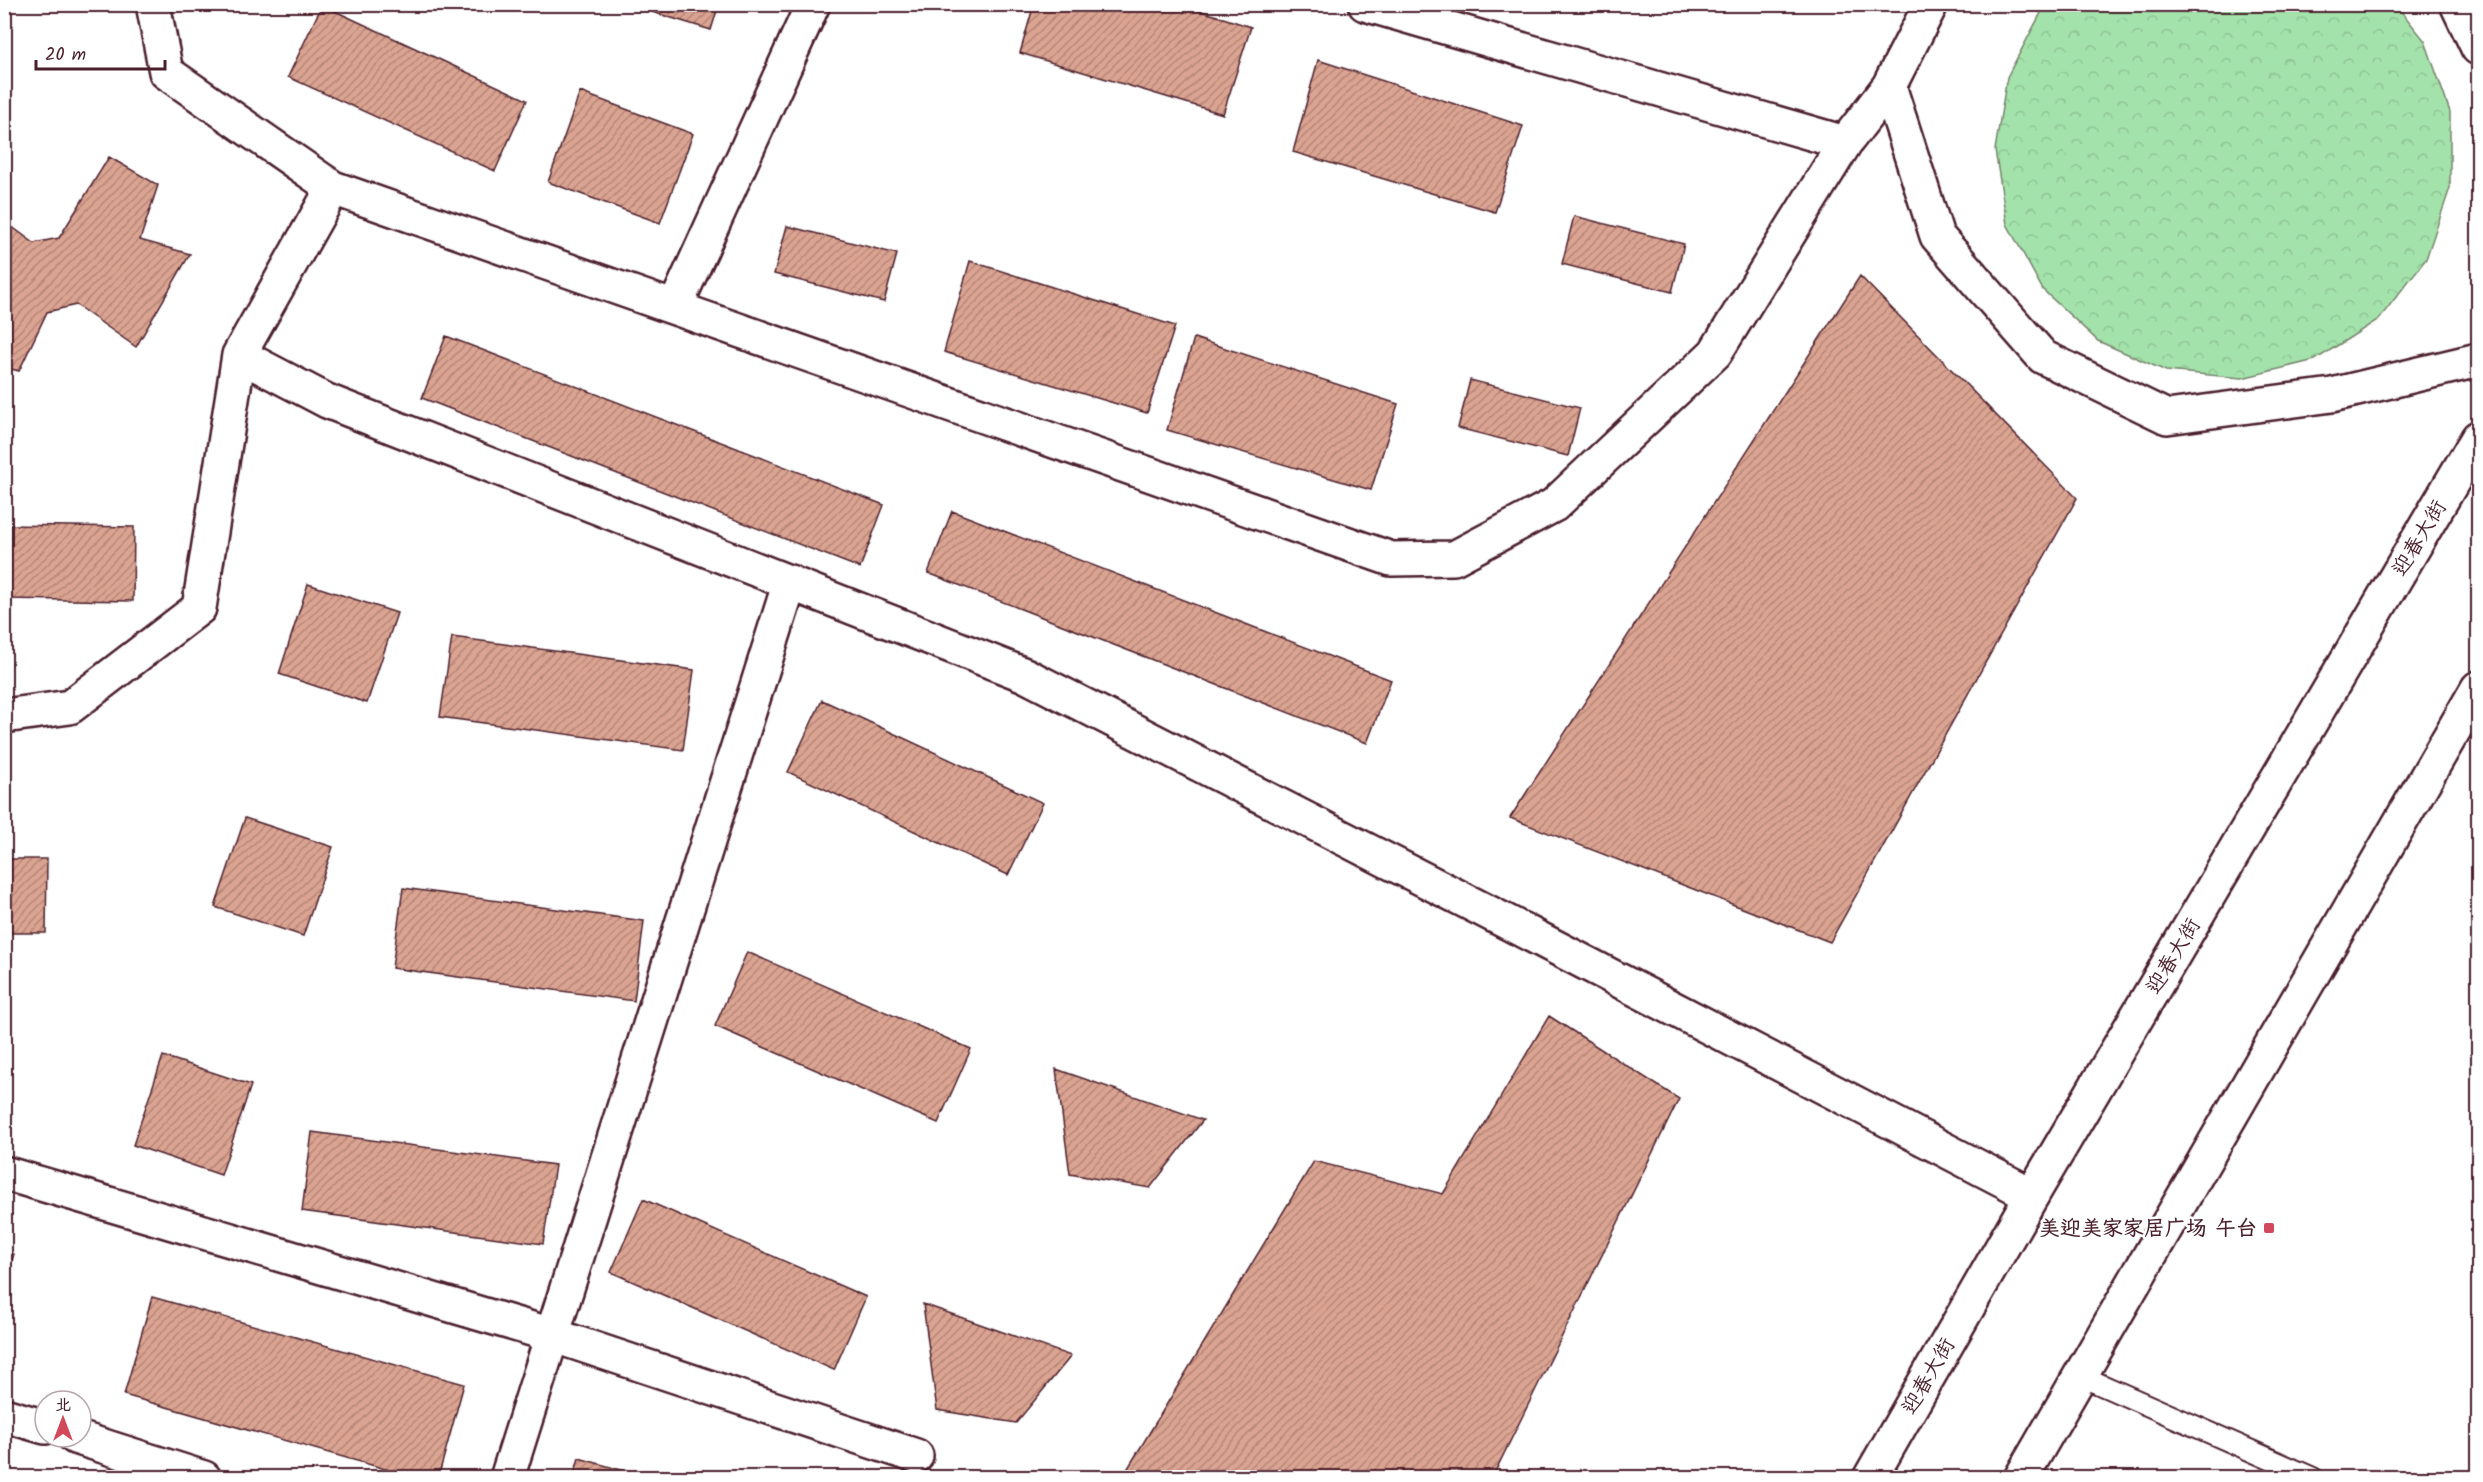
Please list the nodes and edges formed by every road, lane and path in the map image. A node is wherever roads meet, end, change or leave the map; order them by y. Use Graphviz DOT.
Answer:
graph roads {
  1 [pos="153,4"];
  2 [pos="813,4"];
  3 [pos="1365,4"];
  4 [pos="1931,4"];
  5 [pos="2457,4"];
  6 [pos="2478,48"];
  7 [pos="1888,86"];
  8 [pos="1845,142"];
  9 [pos="333,188"];
  10 [pos="675,308"];
  11 [pos="239,355"];
  12 [pos="2478,360"];
  13 [pos="2478,438"];
  14 [pos="790,582"];
  15 [pos="2478,688"];
  16 [pos="4,716"];
  17 [pos="4,1173"];
  18 [pos="2032,1195"];
  19 [pos="552,1335"];
  20 [pos="2081,1376"];
  21 [pos="4,1415"];
  22 [pos="33,1424"];
  23 [pos="93,1443"];
  24 [pos="916,1456"];
  25 [pos="204,1478"];
  26 [pos="507,1478"];
  27 [pos="1870,1478"];
  28 [pos="2021,1478"];
  29 [pos="2313,1478"];
  1 -- 9 [label="street"];
  2 -- 10 [label="street"];
  3 -- 8 [label="street"];
  4 -- 7 [label="street"];
  5 -- 6 [label="street"];
  7 -- 8 [label="street"];
  7 -- 12 [label="street"];
  8 -- 10 [label="street"];
  9 -- 10 [label="street"];
  9 -- 11 [label="street"];
  11 -- 14 [label="street"];
  11 -- 16 [label="street"];
  13 -- 18 [label="street, 迎春大街"];
  14 -- 18 [label="street"];
  14 -- 19 [label="street"];
  15 -- 20 [label="street"];
  17 -- 19 [label="street"];
  18 -- 27 [label="street, 迎春大街"];
  19 -- 24 [label="street"];
  19 -- 26 [label="street"];
  20 -- 28 [label="street"];
  20 -- 29 [label="lane"];
  21 -- 22 [label="street"];
  23 -- 25 [label="street"];
}
